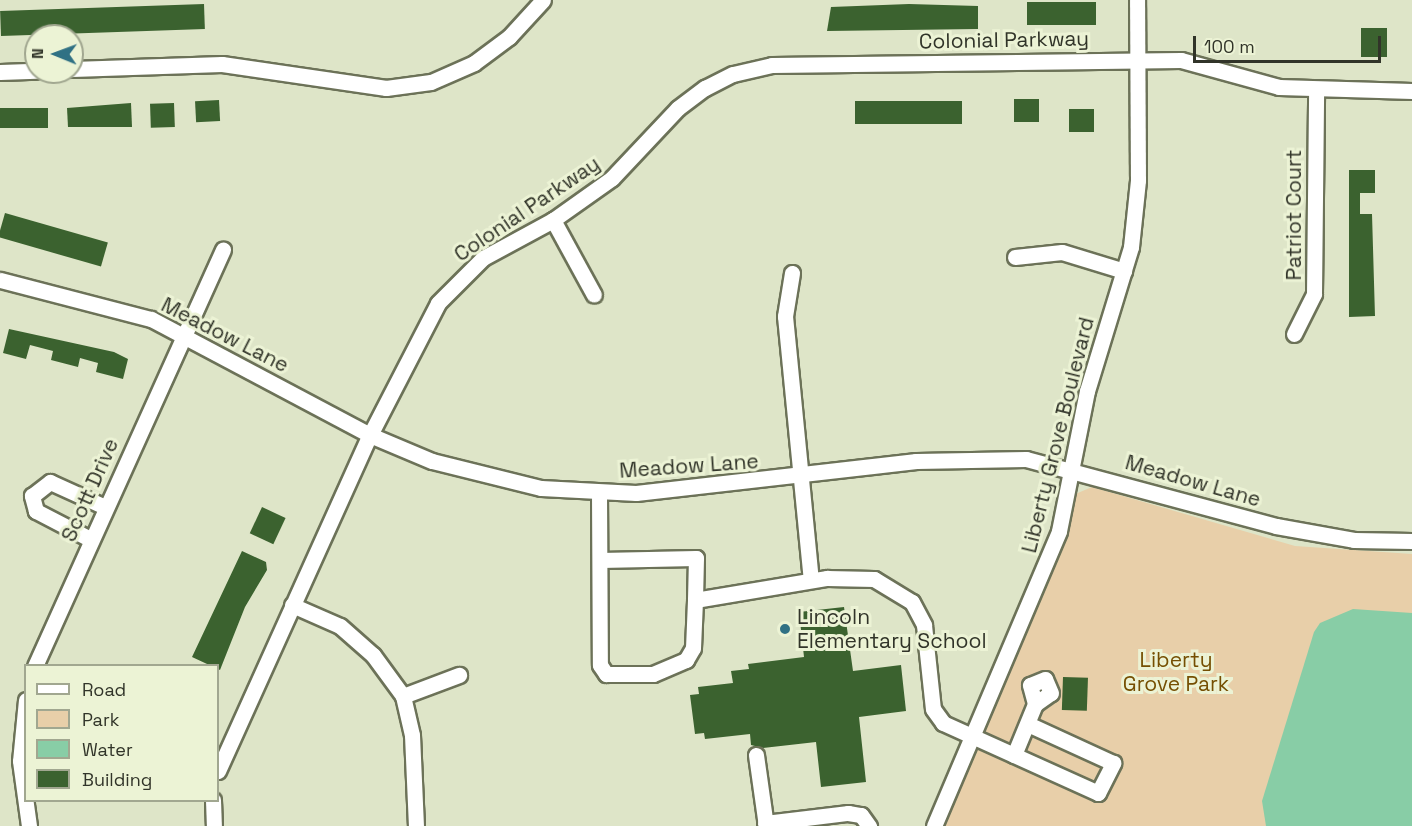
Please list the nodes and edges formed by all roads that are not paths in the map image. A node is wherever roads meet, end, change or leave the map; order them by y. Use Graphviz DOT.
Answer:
graph roads {
  1 [pos="543,0"];
  2 [pos="1137,0"];
  3 [pos="1137,60"];
  4 [pos="84,69"];
  5 [pos="24,71"];
  6 [pos="0,72"];
  7 [pos="1316,90"];
  8 [pos="1412,92"];
  9 [pos="553,220"];
  10 [pos="223,250"];
  11 [pos="1015,257"];
  12 [pos="1124,271"];
  13 [pos="792,273"];
  14 [pos="0,280"];
  15 [pos="594,294"];
  16 [pos="184,333"];
  17 [pos="1294,334"];
  18 [pos="370,435"];
  19 [pos="1071,468"];
  20 [pos="804,477"];
  21 [pos="599,493"];
  22 [pos="105,507"];
  23 [pos="90,539"];
  24 [pos="1412,541"];
  25 [pos="600,560"];
  26 [pos="811,580"];
  27 [pos="695,600"];
  28 [pos="292,604"];
  29 [pos="36,664"];
  30 [pos="459,675"];
  31 [pos="403,696"];
  32 [pos="1035,704"];
  33 [pos="24,720"];
  34 [pos="1028,724"];
  35 [pos="969,735"];
  36 [pos="756,755"];
  37 [pos="1014,755"];
  38 [pos="219,769"];
  39 [pos="24,790"];
  40 [pos="26,802"];
  41 [pos="213,802"];
  42 [pos="765,824"];
  43 [pos="29,826"];
  44 [pos="214,826"];
  45 [pos="416,826"];
  46 [pos="869,826"];
  47 [pos="934,826"];
  1 -- 4 [label="street"];
  2 -- 3 [label="street, Liberty Grove Boulevard"];
  3 -- 7 [label="street, Colonial Parkway"];
  3 -- 9 [label="street, Colonial Parkway"];
  3 -- 12 [label="street, Liberty Grove Boulevard"];
  5 -- 6 [label="street"];
  7 -- 8 [label="street, Colonial Parkway"];
  7 -- 17 [label="street, Patriot Court"];
  9 -- 15 [label="street"];
  9 -- 18 [label="street, Colonial Parkway"];
  10 -- 16 [label="street, Scott Drive"];
  11 -- 12 [label="street"];
  12 -- 19 [label="street, Liberty Grove Boulevard"];
  13 -- 20 [label="street"];
  14 -- 16 [label="street, Meadow Lane"];
  16 -- 18 [label="street, Meadow Lane"];
  16 -- 22 [label="street, Scott Drive"];
  18 -- 21 [label="street, Meadow Lane"];
  18 -- 28 [label="street, Colonial Parkway"];
  19 -- 20 [label="street, Meadow Lane"];
  19 -- 24 [label="street, Meadow Lane"];
  19 -- 35 [label="street, Liberty Grove Boulevard"];
  20 -- 21 [label="street, Meadow Lane"];
  20 -- 26 [label="street"];
  21 -- 25 [label="street"];
  22 -- 23 [label="street, Scott Drive"];
  22 -- 23 [label="street"];
  23 -- 29 [label="street, Scott Drive"];
  25 -- 27 [label="street"];
  25 -- 27 [label="street"];
  26 -- 27 [label="street"];
  26 -- 35 [label="street"];
  28 -- 31 [label="street"];
  28 -- 38 [label="street, Colonial Parkway"];
  30 -- 31 [label="street"];
  31 -- 45 [label="street"];
  32 -- 34 [label="street"];
  33 -- 39 [label="street"];
  34 -- 37 [label="street"];
  34 -- 37 [label="street"];
  35 -- 37 [label="street"];
  35 -- 47 [label="street, Liberty Grove Boulevard"];
  36 -- 42 [label="street"];
  40 -- 43 [label="street"];
  41 -- 44 [label="street"];
  42 -- 46 [label="street"];
}
